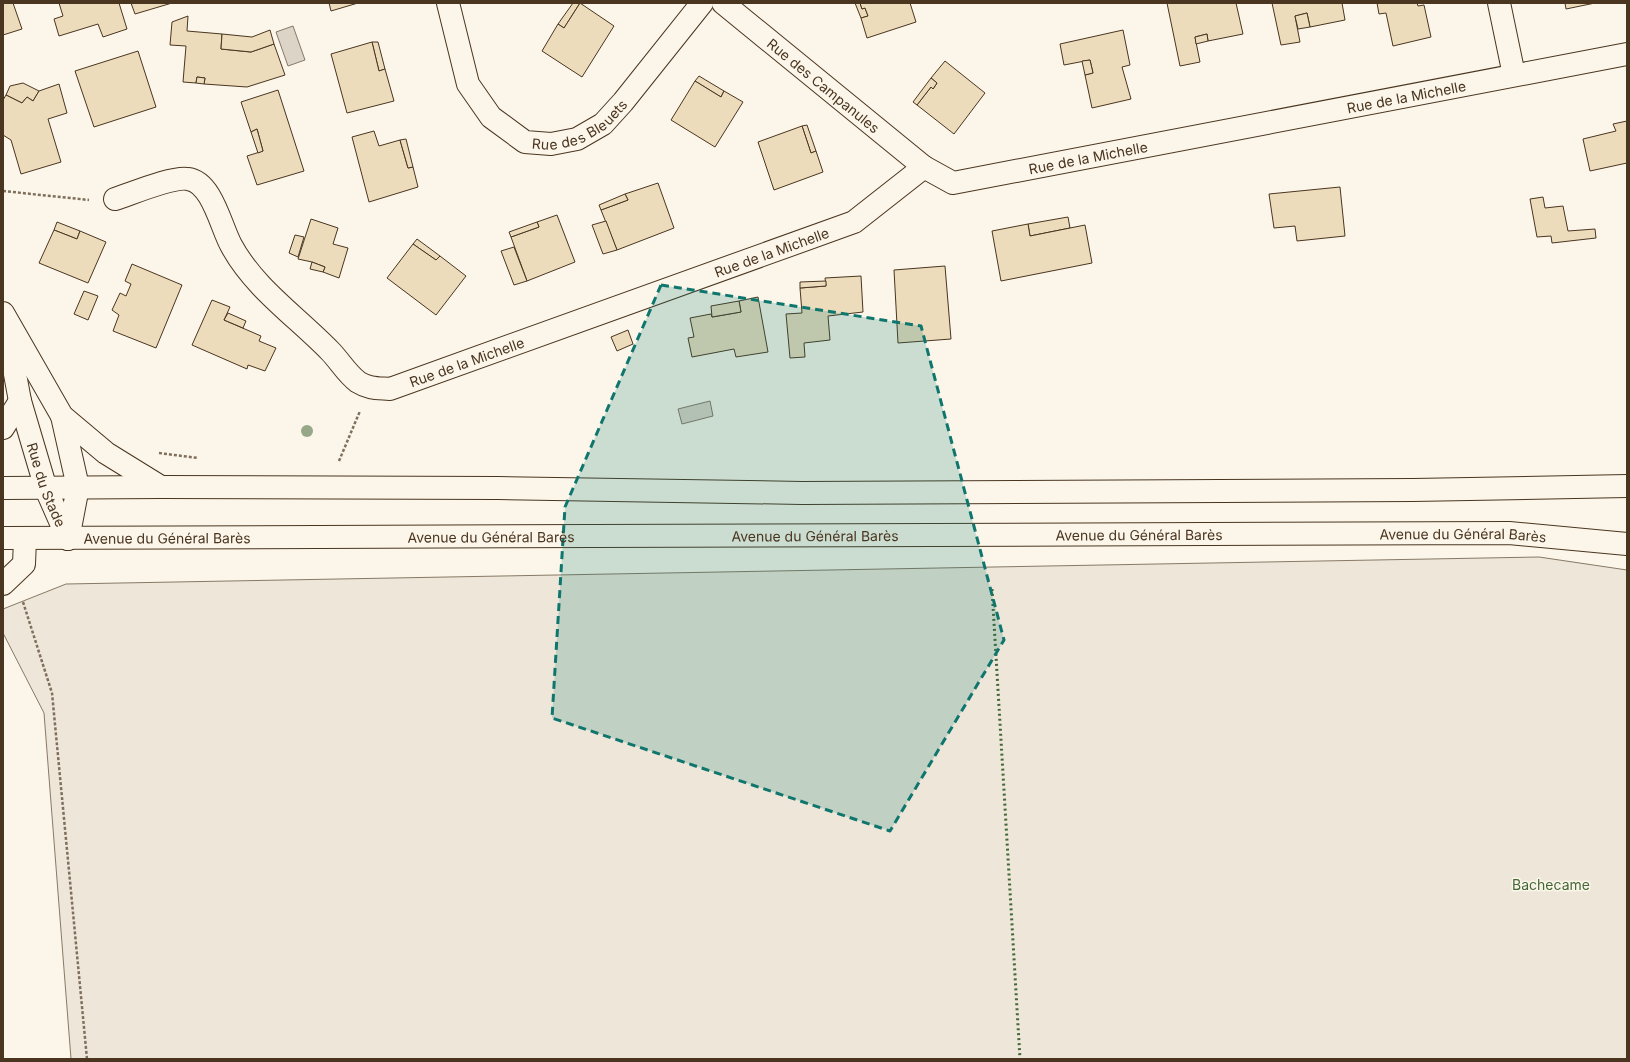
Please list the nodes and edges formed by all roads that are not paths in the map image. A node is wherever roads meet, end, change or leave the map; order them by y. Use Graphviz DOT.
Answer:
graph roads {
  1 [pos="448,3"];
  2 [pos="702,3"];
  3 [pos="723,3"];
  4 [pos="1499,3"];
  5 [pos="1627,54"];
  6 [pos="1514,75"];
  7 [pos="924,167"];
  8 [pos="115,199"];
  9 [pos="3,312"];
  10 [pos="20,401"];
  11 [pos="62,416"];
  12 [pos="3,428"];
  13 [pos="1627,486"];
  14 [pos="78,487"];
  15 [pos="162,487"];
  16 [pos="3,488"];
  17 [pos="46,489"];
  18 [pos="3,538"];
  19 [pos="25,539"];
  20 [pos="68,539"];
  21 [pos="1627,544"];
  22 [pos="9,579"];
  1 -- 2 [label="main road, Rue des Bleuets"];
  3 -- 7 [label="main road, Rue des Campanules"];
  4 -- 6 [label="main road"];
  5 -- 6 [label="main road, Rue de la Michelle"];
  6 -- 7 [label="main road, Rue de la Michelle"];
  7 -- 8 [label="main road, Rue de la Michelle"];
  9 -- 10 [label="main road, Rue du Stade"];
  9 -- 11 [label="main road, Rue du Stade"];
  10 -- 12 [label="main road"];
  10 -- 17 [label="main road, Rue du Stade"];
  11 -- 14 [label="main road, Rue du Stade"];
  11 -- 15 [label="main road, Rue du Stade"];
  13 -- 15 [label="main road"];
  14 -- 15 [label="main road"];
  14 -- 17 [label="main road"];
  14 -- 20 [label="main road, Rue du Stade"];
  16 -- 17 [label="main road"];
  17 -- 20 [label="main road, Rue du Stade"];
  18 -- 19 [label="main road, Avenue du Général Barès"];
  19 -- 20 [label="main road, Avenue du Général Barès"];
  19 -- 22 [label="main road"];
  20 -- 21 [label="main road, Avenue du Général Barès"];
}
